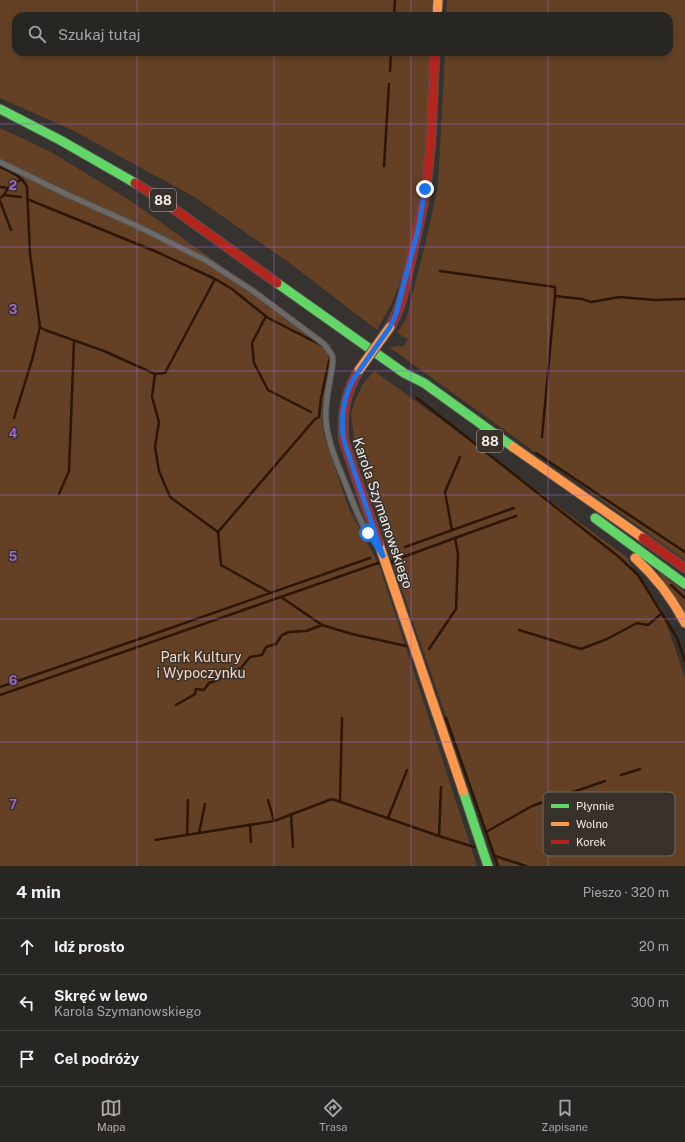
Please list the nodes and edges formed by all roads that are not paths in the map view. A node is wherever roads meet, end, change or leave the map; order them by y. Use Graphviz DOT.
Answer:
graph roads {
  1 [pos="438,0"];
  2 [pos="437,12"];
  3 [pos="435,56"];
  4 [pos="0,108"];
  5 [pos="0,162"];
  6 [pos="404,373"];
  7 [pos="498,448"];
  8 [pos="383,556"];
  9 [pos="685,568"];
  10 [pos="685,584"];
  11 [pos="685,623"];
  12 [pos="488,866"];
  1 -- 2 [label="main road"];
  3 -- 8 [label="main road, Karola Szymanowskiego, bridge"];
  4 -- 6 [label="main road, 88"];
  5 -- 8 [label="lane"];
  6 -- 7 [label="main road, 88"];
  6 -- 9 [label="main road, 88"];
  8 -- 12 [label="main road, Karola Szymanowskiego"];
  10 -- 11 [label="main road"];
}
